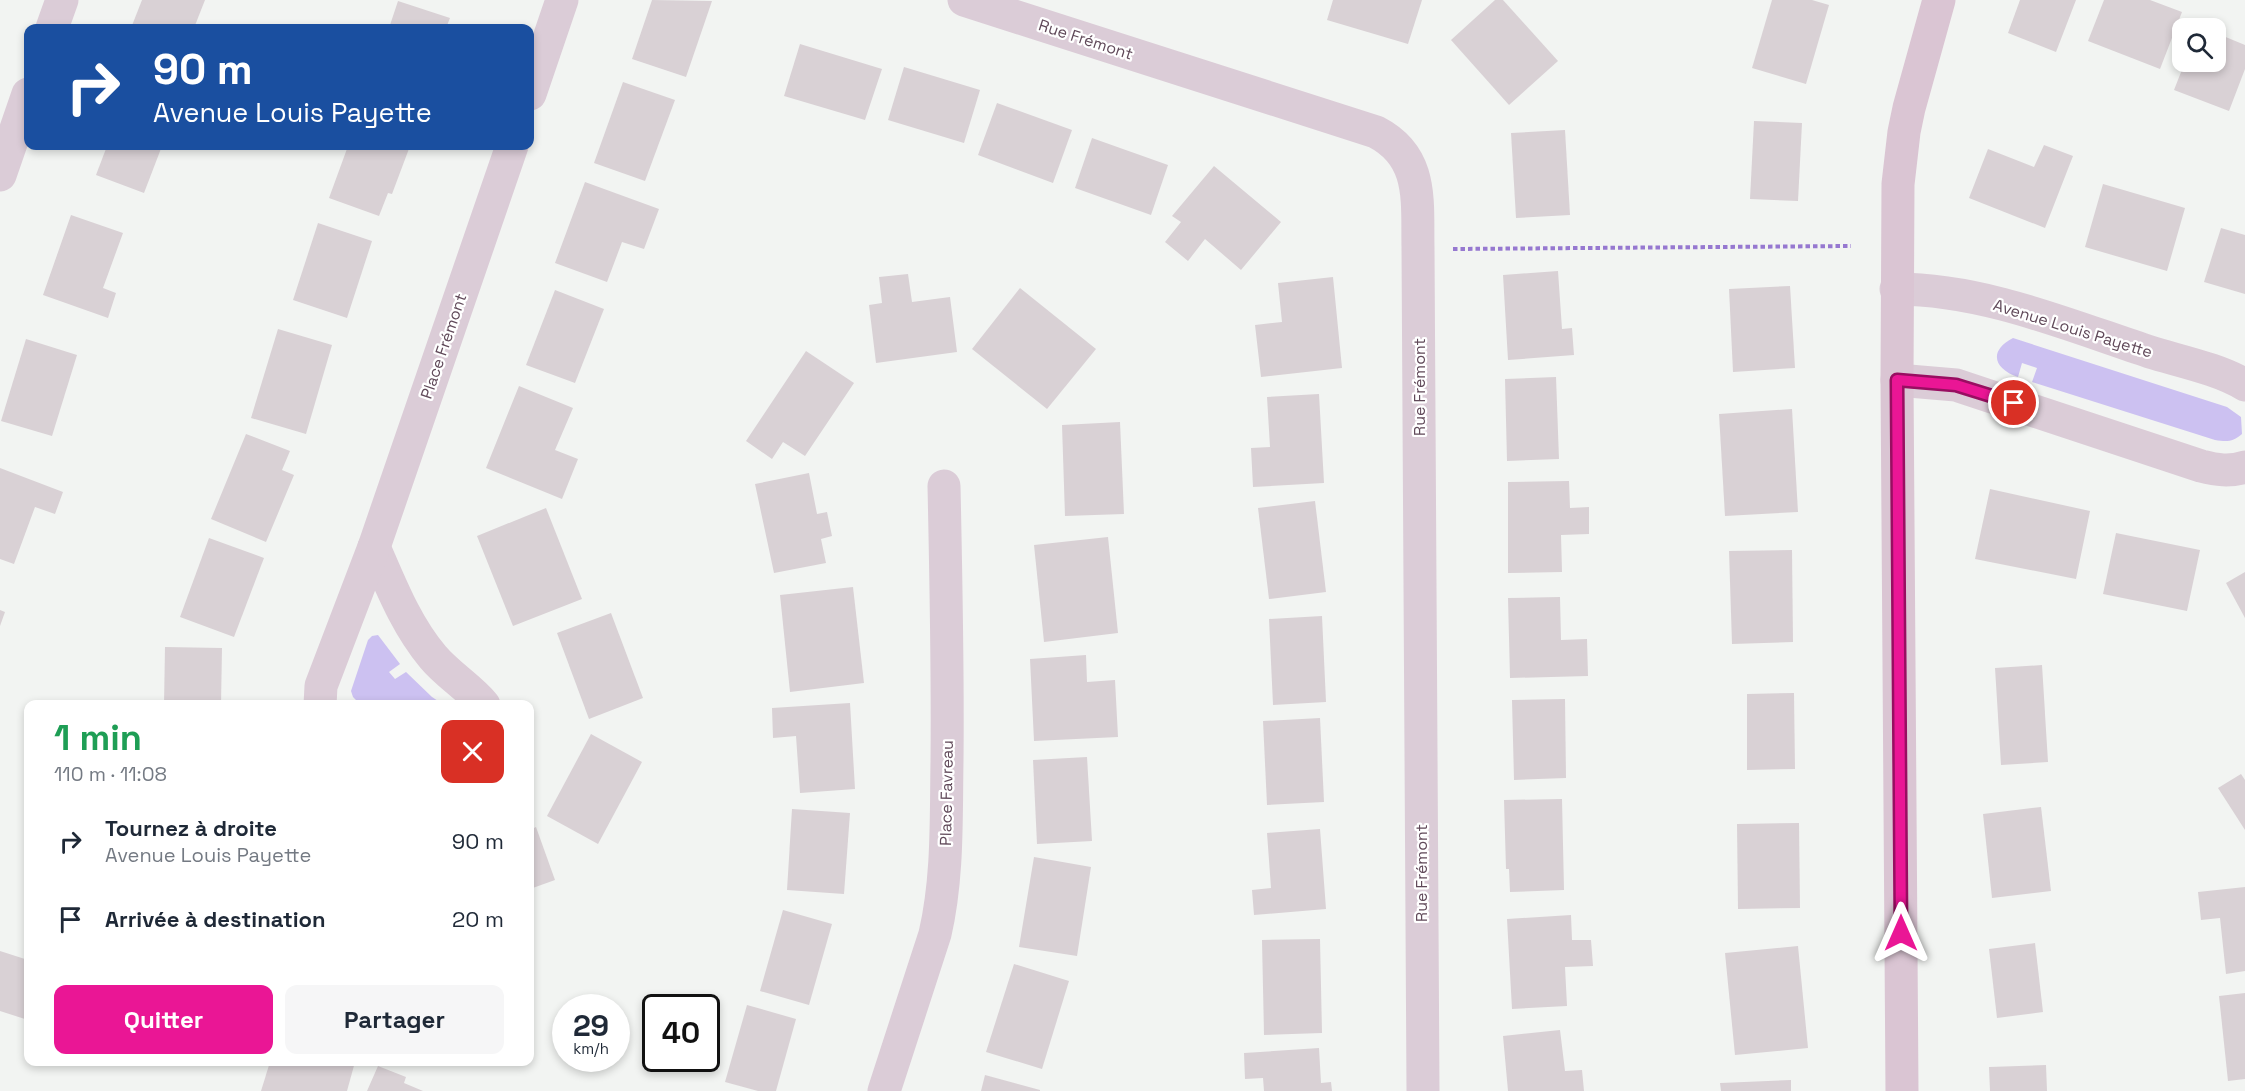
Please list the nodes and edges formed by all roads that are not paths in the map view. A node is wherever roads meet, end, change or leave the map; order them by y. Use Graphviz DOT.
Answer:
graph roads {
  1 [pos="62,0"];
  2 [pos="562,0"];
  3 [pos="964,0"];
  4 [pos="1939,0"];
  5 [pos="53,24"];
  6 [pos="534,82"];
  7 [pos="24,106"];
  8 [pos="511,150"];
  9 [pos="0,175"];
  10 [pos="1896,289"];
  11 [pos="1897,380"];
  12 [pos="2245,385"];
  13 [pos="2245,467"];
  14 [pos="945,486"];
  15 [pos="374,548"];
  16 [pos="320,700"];
  17 [pos="480,700"];
  18 [pos="884,1091"];
  19 [pos="1422,1091"];
  20 [pos="1902,1091"];
  1 -- 5 [label="street"];
  2 -- 6 [label="street"];
  3 -- 19 [label="street, Rue Frémont"];
  4 -- 10 [label="street"];
  7 -- 9 [label="street"];
  8 -- 15 [label="street, Place Frémont"];
  10 -- 11 [label="street"];
  10 -- 12 [label="street, Avenue Louis Payette"];
  11 -- 13 [label="street"];
  11 -- 20 [label="street"];
  14 -- 18 [label="street, Place Favreau"];
  15 -- 16 [label="street, Place Frémont"];
  15 -- 17 [label="street"];
}
